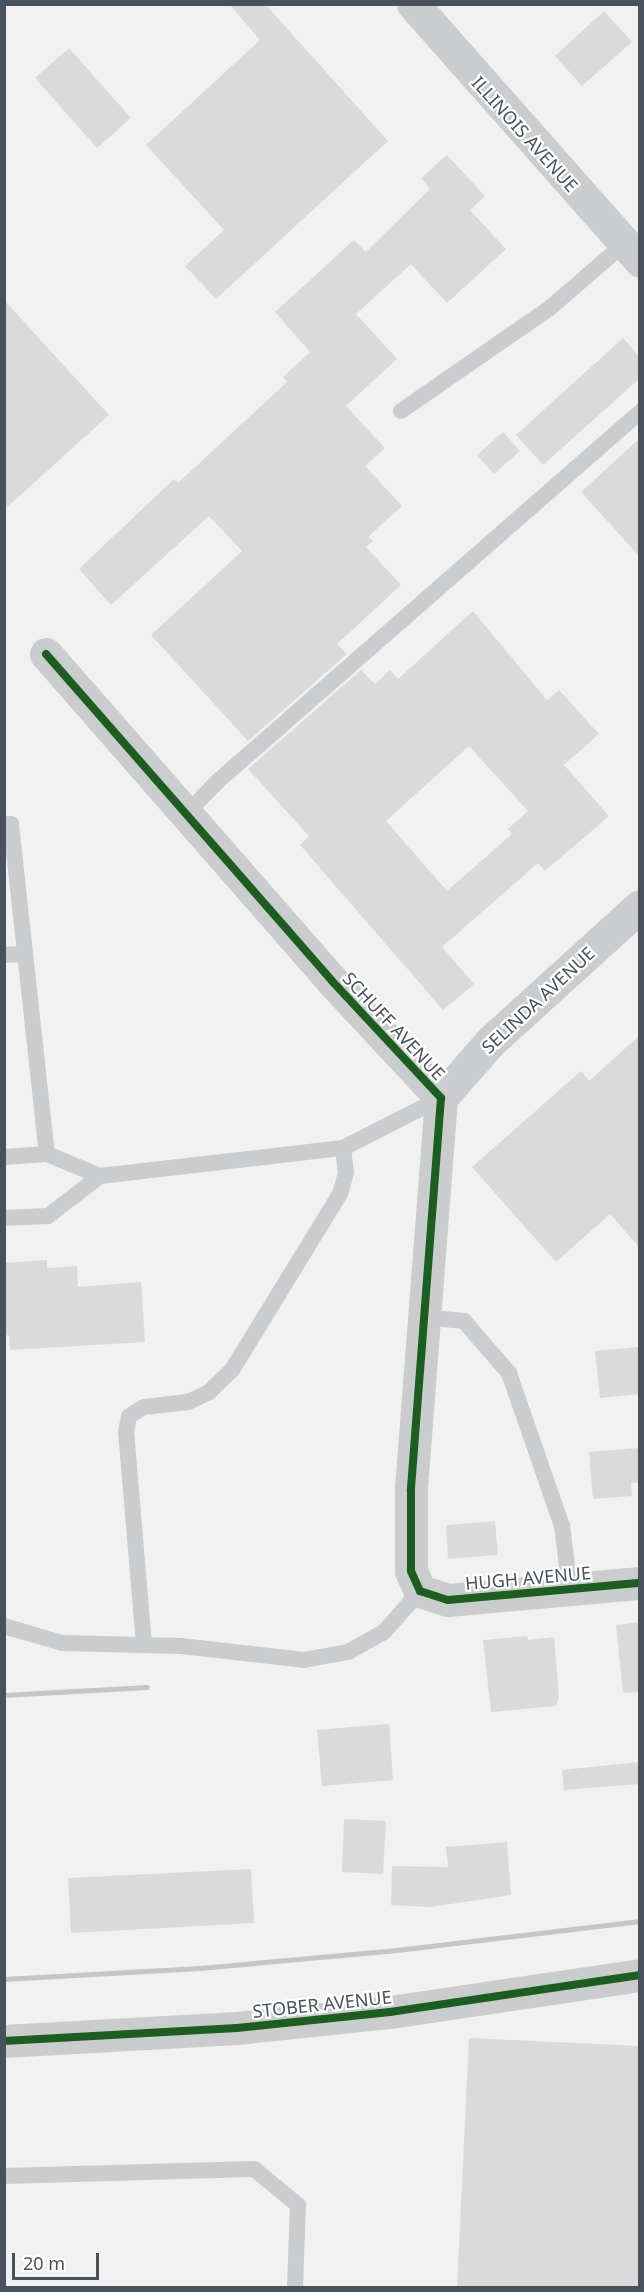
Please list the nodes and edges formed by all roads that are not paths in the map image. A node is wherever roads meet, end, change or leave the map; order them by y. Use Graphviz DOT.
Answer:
graph roads {
  1 [pos="413,4"];
  2 [pos="632,253"];
  3 [pos="401,411"];
  4 [pos="639,412"];
  5 [pos="46,654"];
  6 [pos="186,814"];
  7 [pos="4,824"];
  8 [pos="639,906"];
  9 [pos="22,954"];
  10 [pos="4,955"];
  11 [pos="441,1098"];
  12 [pos="343,1148"];
  13 [pos="47,1154"];
  14 [pos="4,1156"];
  15 [pos="100,1176"];
  16 [pos="4,1218"];
  17 [pos="422,1317"];
  18 [pos="639,1583"];
  19 [pos="570,1590"];
  20 [pos="420,1591"];
  21 [pos="4,1626"];
  22 [pos="144,1645"];
  23 [pos="639,1975"];
  24 [pos="4,2041"];
  25 [pos="4,2176"];
  26 [pos="296,2288"];
  1 -- 2 [label="street, ILLINOIS AVENUE"];
  2 -- 3 [label="lane"];
  4 -- 6 [label="lane"];
  5 -- 6 [label="street, SCHUFF AVENUE"];
  6 -- 11 [label="street, SCHUFF AVENUE"];
  7 -- 9 [label="lane"];
  8 -- 11 [label="street, SELINDA AVENUE"];
  9 -- 10 [label="lane"];
  9 -- 13 [label="lane"];
  11 -- 12 [label="lane"];
  11 -- 17 [label="street, SCHUFF AVENUE"];
  12 -- 15 [label="lane"];
  12 -- 22 [label="lane"];
  13 -- 14 [label="lane"];
  13 -- 15 [label="lane"];
  15 -- 16 [label="lane"];
  17 -- 19 [label="lane"];
  17 -- 20 [label="street, SCHUFF AVENUE"];
  18 -- 19 [label="street, HUGH AVENUE"];
  19 -- 20 [label="street, HUGH AVENUE"];
  20 -- 22 [label="lane"];
  21 -- 22 [label="lane"];
  23 -- 24 [label="street, STOBER AVENUE"];
  25 -- 26 [label="lane"];
}
